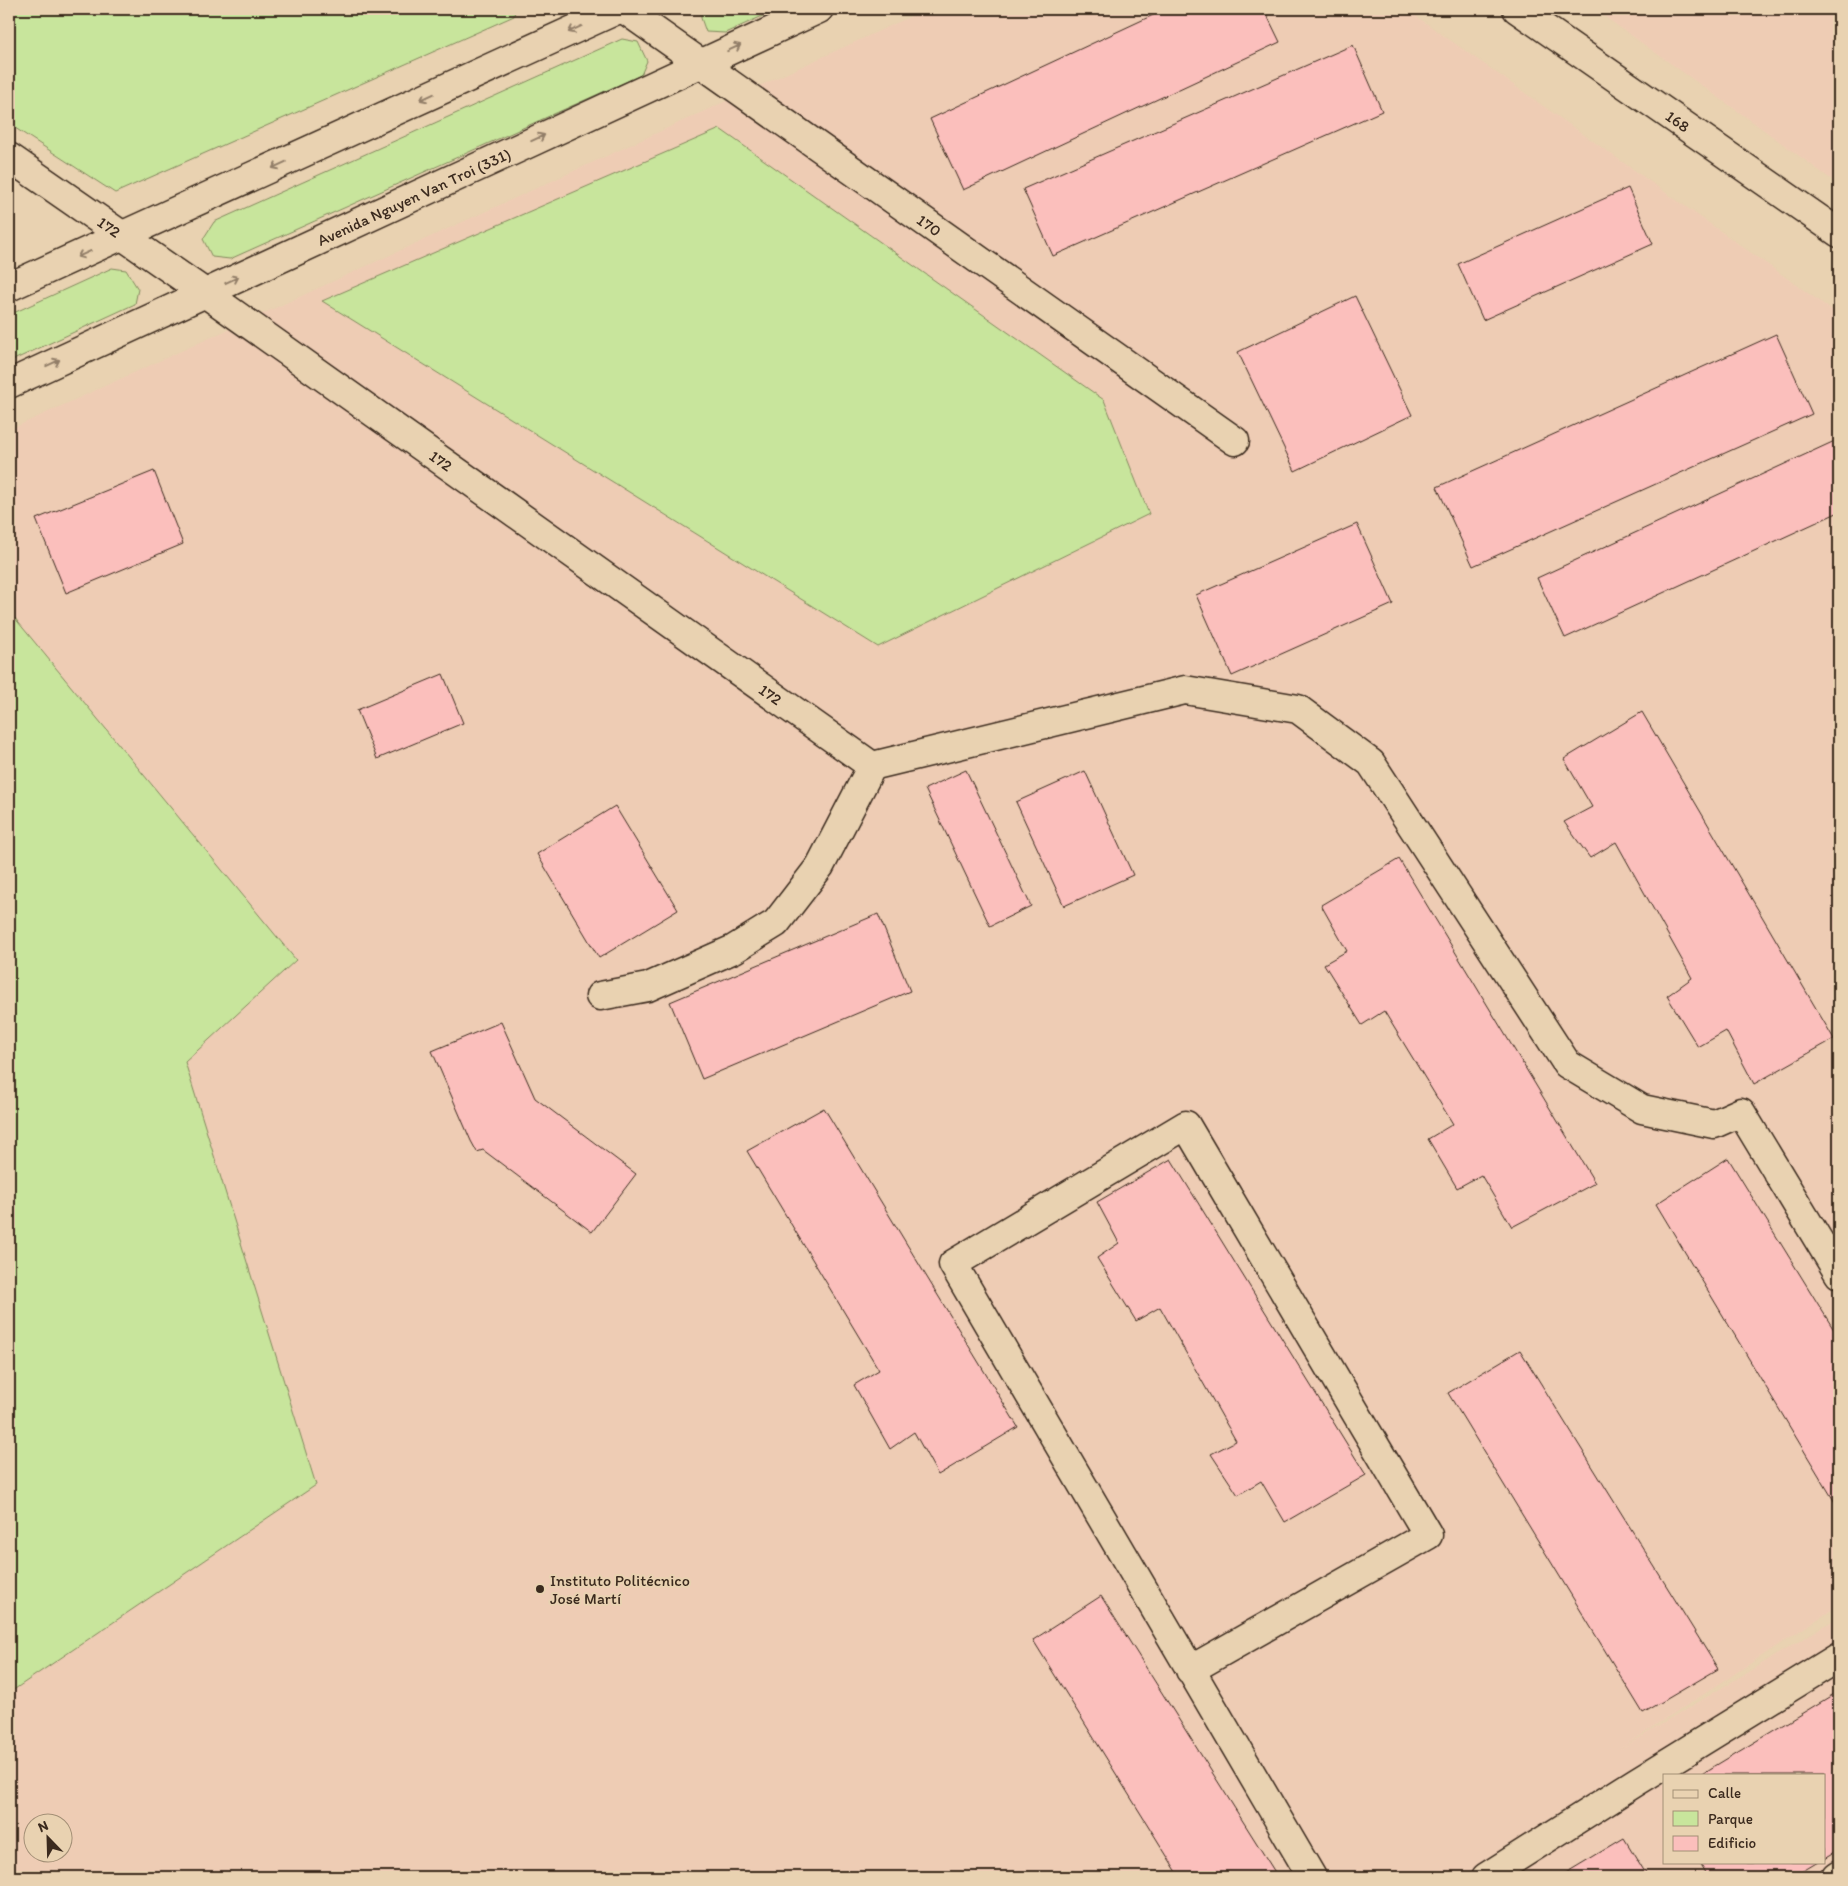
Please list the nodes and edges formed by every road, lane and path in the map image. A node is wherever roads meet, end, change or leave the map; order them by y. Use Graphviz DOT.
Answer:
graph roads {
  1 [pos="619,9"];
  2 [pos="624,9"];
  3 [pos="819,9"];
  4 [pos="1517,9"];
  5 [pos="702,63"];
  6 [pos="9,157"];
  7 [pos="1839,233"];
  8 [pos="123,237"];
  9 [pos="9,288"];
  10 [pos="205,292"];
  11 [pos="9,384"];
  12 [pos="1235,441"];
  13 [pos="872,766"];
  14 [pos="600,996"];
  15 [pos="1839,1274"];
  16 [pos="1839,1657"];
  17 [pos="1190,1670"];
  18 [pos="1312,1877"];
  19 [pos="1486,1877"];
  1 -- 8 [label="street, one-way"];
  2 -- 5 [label="street, 170"];
  5 -- 3 [label="street, Avenida Nguyen Van Troi (331), one-way"];
  4 -- 7 [label="street, 168"];
  10 -- 5 [label="street, Avenida Nguyen Van Troi (331), one-way"];
  5 -- 12 [label="street, 170"];
  6 -- 8 [label="street, 172"];
  8 -- 9 [label="street, one-way"];
  8 -- 10 [label="street, 172"];
  11 -- 10 [label="street, Avenida Nguyen Van Troi (331), one-way"];
  10 -- 13 [label="street, 172"];
  13 -- 14 [label="street"];
  13 -- 15 [label="street"];
  16 -- 19 [label="street"];
  17 -- 17 [label="street"];
  17 -- 18 [label="street"];
}
